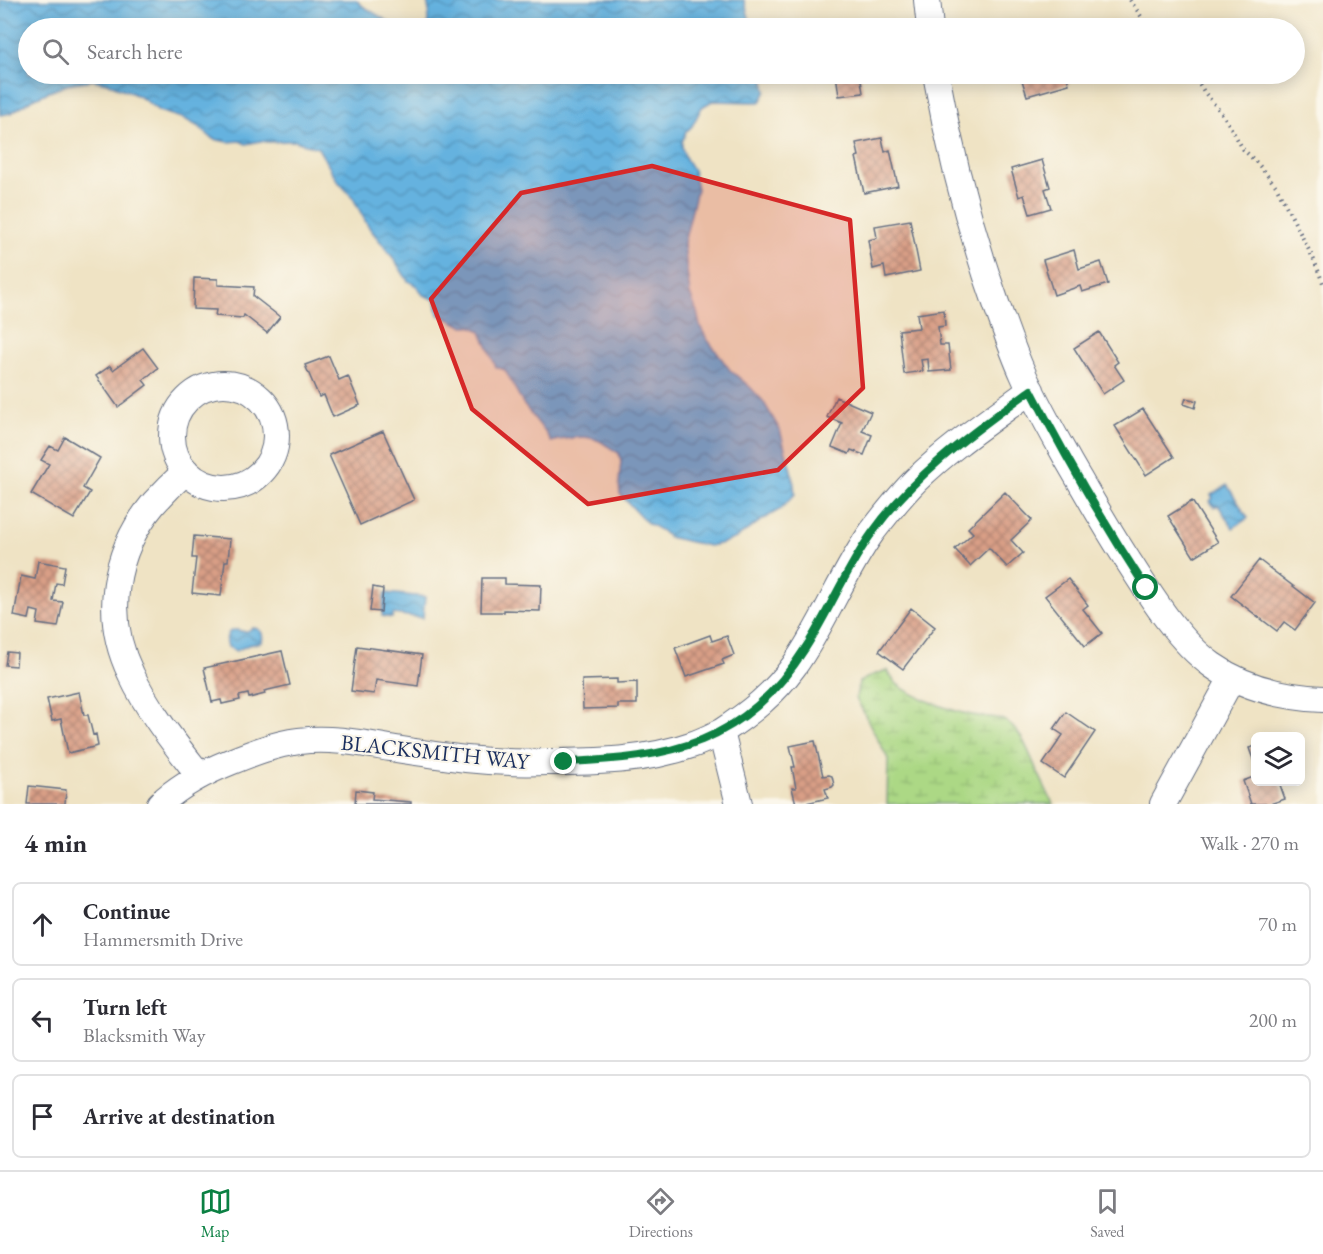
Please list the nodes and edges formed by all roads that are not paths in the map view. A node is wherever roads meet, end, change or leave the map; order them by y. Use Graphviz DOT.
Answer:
graph roads {
  1 [pos="927,0"];
  2 [pos="929,18"];
  3 [pos="938,84"];
  4 [pos="1031,390"];
  5 [pos="186,471"];
  6 [pos="1232,678"];
  7 [pos="1323,699"];
  8 [pos="721,732"];
  9 [pos="200,776"];
  10 [pos="160,804"];
  11 [pos="738,804"];
  12 [pos="1163,804"];
  1 -- 2 [label="street"];
  3 -- 4 [label="street"];
  4 -- 6 [label="street"];
  4 -- 8 [label="street, BLACKSMITH WAY"];
  5 -- 5 [label="street"];
  5 -- 9 [label="street"];
  6 -- 7 [label="street"];
  6 -- 12 [label="street"];
  8 -- 9 [label="street, BLACKSMITH WAY"];
  8 -- 11 [label="street"];
  9 -- 10 [label="street, BLACKSMITH WAY"];
}
